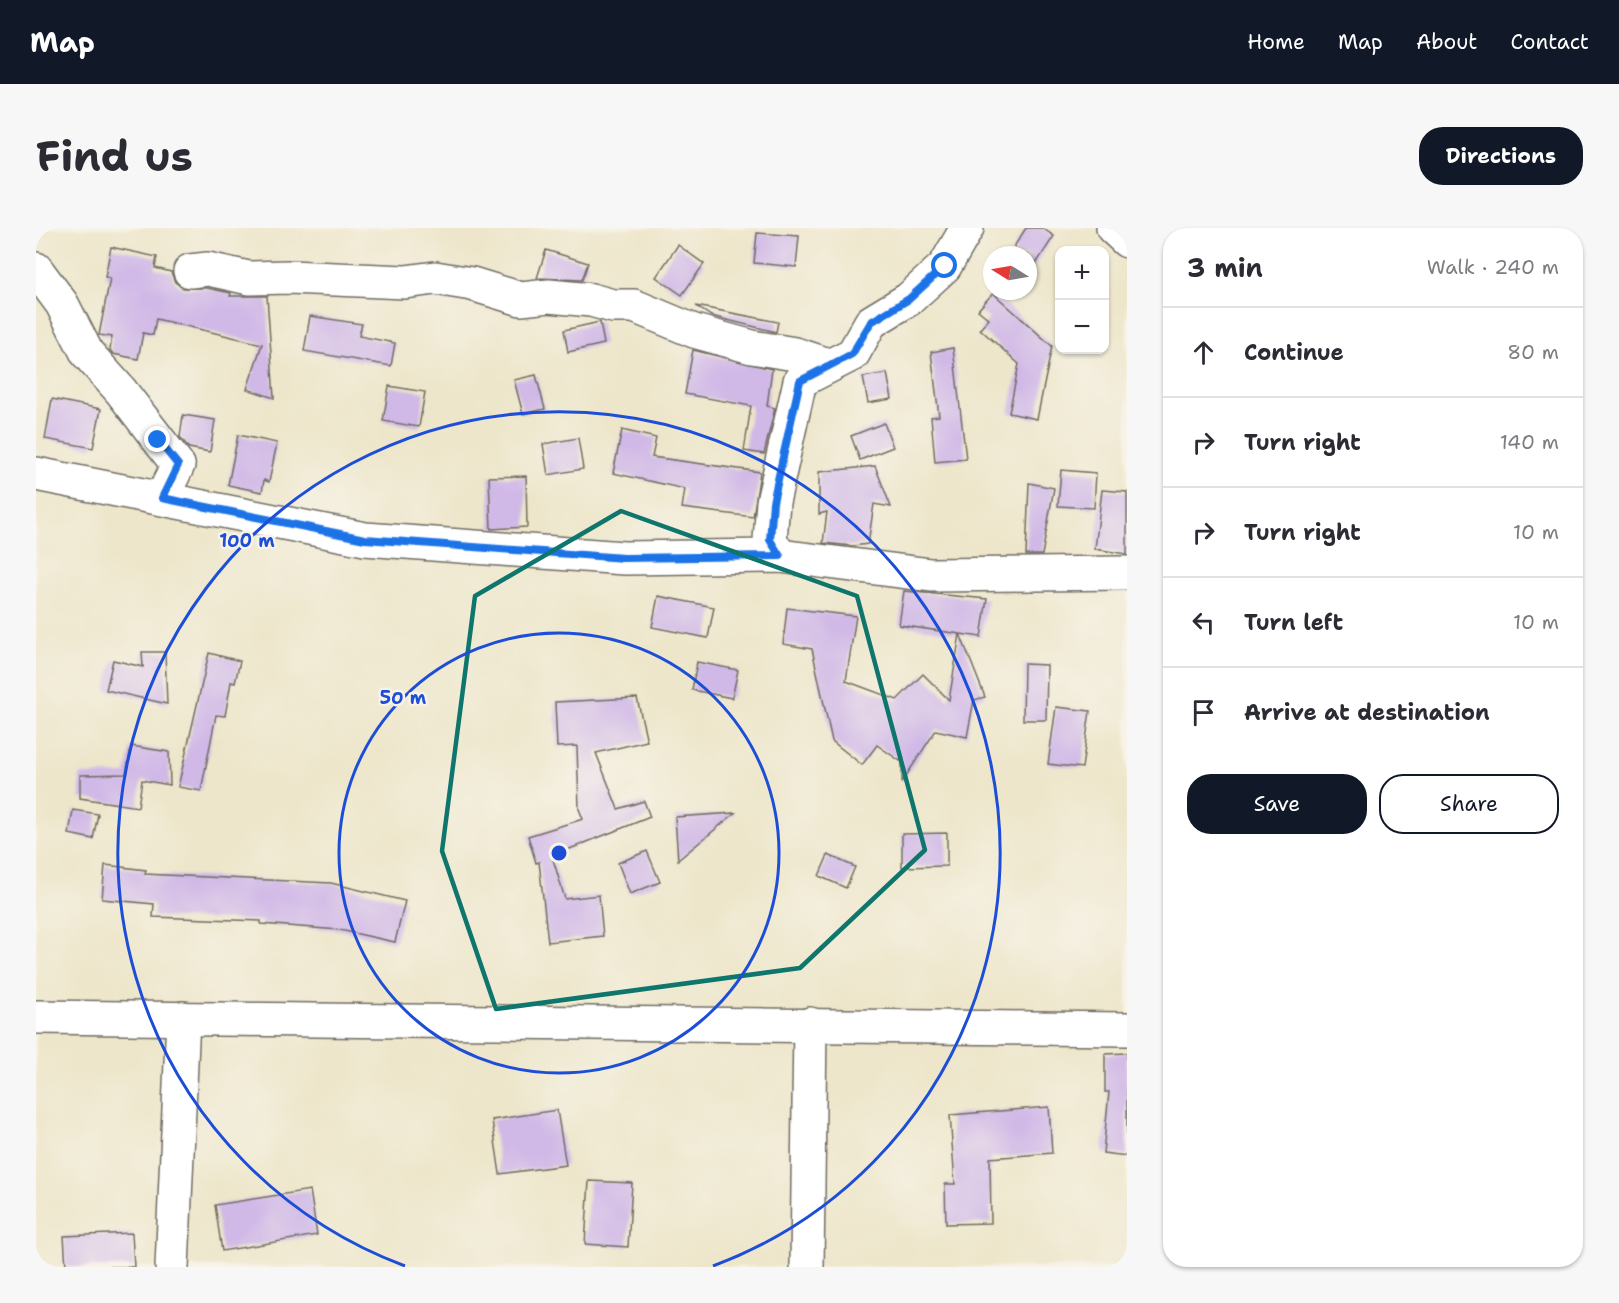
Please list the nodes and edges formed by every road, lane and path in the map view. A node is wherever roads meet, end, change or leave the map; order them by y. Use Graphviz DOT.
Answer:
graph roads {
  1 [pos="967,228"];
  2 [pos="1113,228"];
  3 [pos="1127,241"];
  4 [pos="36,269"];
  5 [pos="190,271"];
  6 [pos="828,365"];
  7 [pos="36,474"];
  8 [pos="162,498"];
  9 [pos="780,556"];
  10 [pos="1127,573"];
  11 [pos="36,1017"];
  12 [pos="183,1018"];
  13 [pos="810,1024"];
  14 [pos="1127,1029"];
  15 [pos="172,1267"];
  16 [pos="807,1267"];
  1 -- 6 [label="street"];
  2 -- 3 [label="street"];
  4 -- 8 [label="street"];
  5 -- 6 [label="street"];
  6 -- 9 [label="street"];
  7 -- 8 [label="street"];
  8 -- 9 [label="street"];
  9 -- 10 [label="street"];
  11 -- 12 [label="street"];
  12 -- 13 [label="street"];
  12 -- 15 [label="street"];
  13 -- 14 [label="street"];
  13 -- 16 [label="street"];
}
